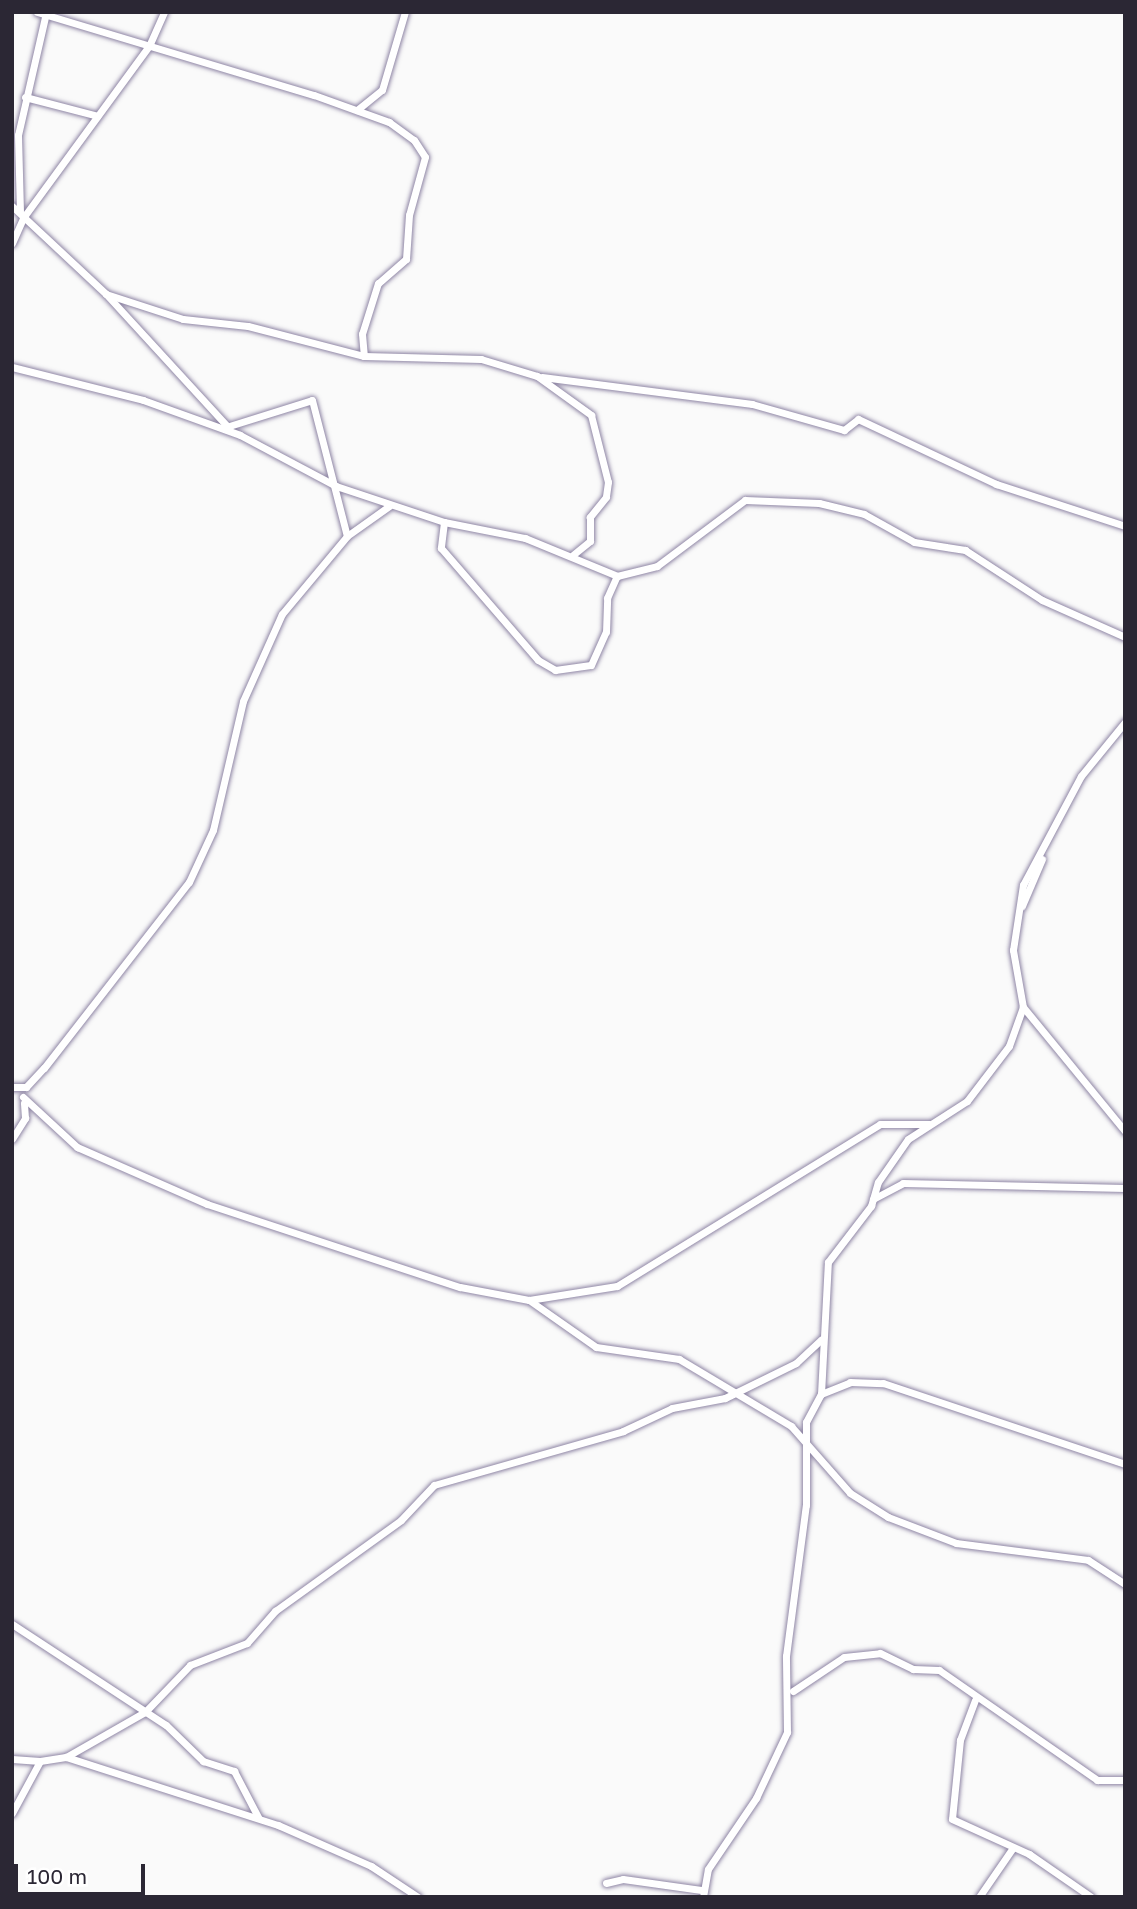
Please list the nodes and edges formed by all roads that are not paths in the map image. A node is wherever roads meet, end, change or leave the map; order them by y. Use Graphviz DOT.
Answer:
graph roads {
  1 [pos="37,12"];
  2 [pos="164,12"];
  3 [pos="405,12"];
  4 [pos="46,14"];
  5 [pos="149,46"];
  6 [pos="25,97"];
  7 [pos="356,110"];
  8 [pos="98,116"];
  9 [pos="12,206"];
  10 [pos="21,215"];
  11 [pos="12,243"];
  12 [pos="106,293"];
  13 [pos="364,356"];
  14 [pos="12,367"];
  15 [pos="537,376"];
  16 [pos="226,427"];
  17 [pos="240,435"];
  18 [pos="336,486"];
  19 [pos="389,506"];
  20 [pos="444,522"];
  21 [pos="1125,526"];
  22 [pos="347,536"];
  23 [pos="573,555"];
  24 [pos="617,576"];
  25 [pos="1125,637"];
  26 [pos="1125,722"];
  27 [pos="1023,1007"];
  28 [pos="12,1087"];
  29 [pos="23,1088"];
  30 [pos="23,1097"];
  31 [pos="930,1124"];
  32 [pos="1125,1131"];
  33 [pos="12,1139"];
  34 [pos="878,1182"];
  35 [pos="893,1184"];
  36 [pos="1125,1188"];
  37 [pos="871,1206"];
  38 [pos="529,1300"];
  39 [pos="821,1340"];
  40 [pos="739,1391"];
  41 [pos="821,1394"];
  42 [pos="810,1443"];
  43 [pos="1125,1464"];
  44 [pos="1125,1584"];
  45 [pos="12,1624"];
  46 [pos="793,1692"];
  47 [pos="975,1700"];
  48 [pos="145,1712"];
  49 [pos="66,1757"];
  50 [pos="12,1759"];
  51 [pos="40,1761"];
  52 [pos="1125,1780"];
  53 [pos="12,1813"];
  54 [pos="258,1818"];
  55 [pos="1012,1849"];
  56 [pos="606,1883"];
  57 [pos="688,1894"];
  58 [pos="702,1894"];
  59 [pos="418,1897"];
  60 [pos="979,1897"];
  61 [pos="1091,1897"];
  1 -- 4 [label="street"];
  2 -- 5 [label="street"];
  3 -- 7 [label="street"];
  4 -- 5 [label="street"];
  4 -- 6 [label="street"];
  5 -- 7 [label="street"];
  5 -- 8 [label="street"];
  6 -- 8 [label="street"];
  6 -- 10 [label="street"];
  7 -- 13 [label="street"];
  8 -- 10 [label="street"];
  9 -- 10 [label="street"];
  10 -- 11 [label="street"];
  10 -- 12 [label="street"];
  12 -- 13 [label="street"];
  12 -- 16 [label="street"];
  13 -- 15 [label="street"];
  14 -- 17 [label="street"];
  15 -- 21 [label="street"];
  15 -- 23 [label="street"];
  16 -- 17 [label="street"];
  16 -- 18 [label="street"];
  17 -- 18 [label="street"];
  18 -- 19 [label="street"];
  18 -- 22 [label="street"];
  19 -- 20 [label="street"];
  19 -- 22 [label="street"];
  20 -- 23 [label="street"];
  20 -- 24 [label="street"];
  22 -- 29 [label="street"];
  23 -- 24 [label="street"];
  24 -- 25 [label="street"];
  26 -- 27 [label="street"];
  27 -- 31 [label="street"];
  27 -- 32 [label="street"];
  28 -- 29 [label="street"];
  29 -- 30 [label="street"];
  30 -- 33 [label="street"];
  30 -- 38 [label="street"];
  31 -- 34 [label="street"];
  31 -- 38 [label="street"];
  34 -- 35 [label="street"];
  34 -- 37 [label="street"];
  35 -- 36 [label="street"];
  35 -- 37 [label="street"];
  37 -- 39 [label="street"];
  38 -- 40 [label="street"];
  39 -- 40 [label="street"];
  39 -- 41 [label="street"];
  40 -- 42 [label="street"];
  40 -- 48 [label="street"];
  41 -- 42 [label="street"];
  41 -- 43 [label="street"];
  42 -- 44 [label="street"];
  42 -- 58 [label="street"];
  45 -- 48 [label="street"];
  46 -- 47 [label="street"];
  47 -- 52 [label="street"];
  47 -- 55 [label="street"];
  48 -- 49 [label="street"];
  48 -- 54 [label="street"];
  49 -- 51 [label="street"];
  49 -- 54 [label="street"];
  50 -- 51 [label="street"];
  51 -- 53 [label="street"];
  54 -- 59 [label="street"];
  55 -- 60 [label="street"];
  55 -- 61 [label="street"];
  56 -- 57 [label="street"];
  57 -- 58 [label="street"];
}
